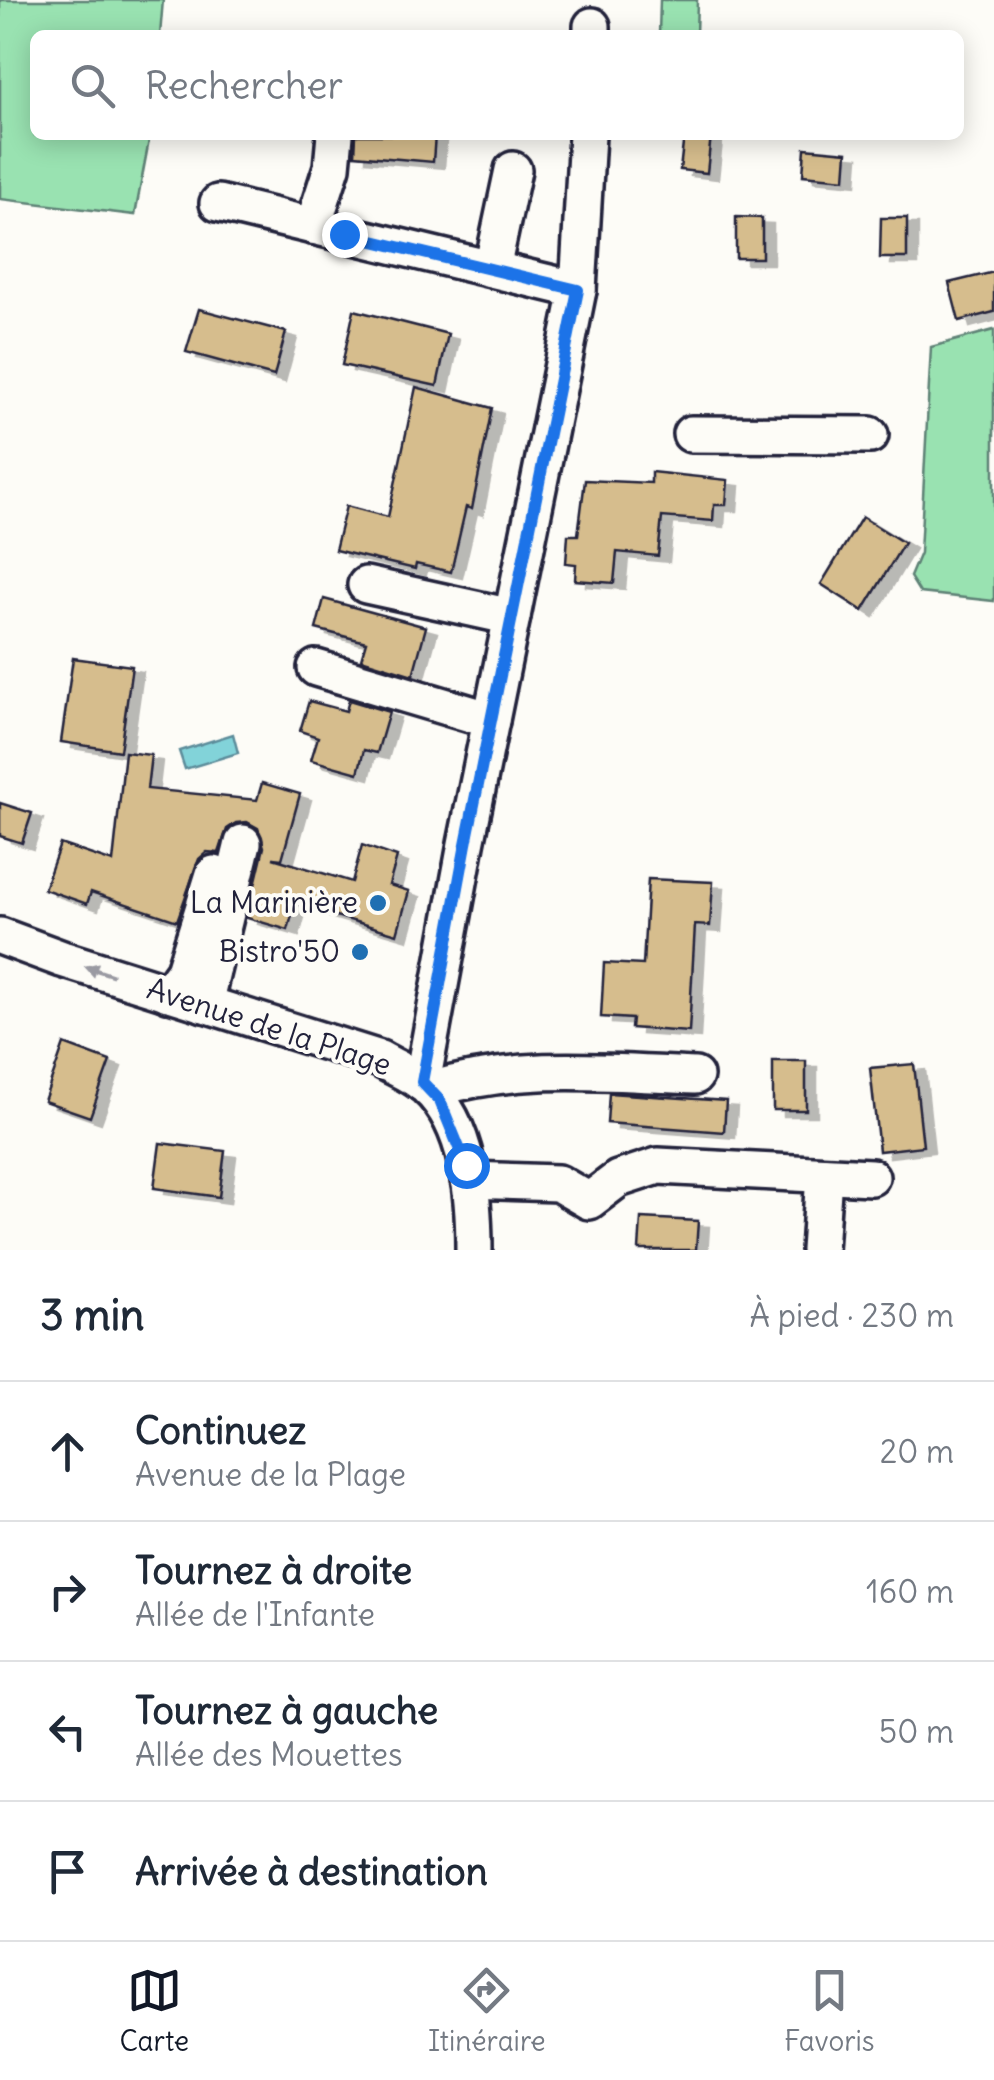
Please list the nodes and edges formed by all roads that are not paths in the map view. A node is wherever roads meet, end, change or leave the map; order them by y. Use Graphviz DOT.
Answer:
graph roads {
  1 [pos="334,140"];
  2 [pos="586,140"];
  3 [pos="513,170"];
  4 [pos="218,203"];
  5 [pos="313,226"];
  6 [pos="492,269"];
  7 [pos="578,290"];
  8 [pos="692,434"];
  9 [pos="870,435"];
  10 [pos="366,584"];
  11 [pos="512,618"];
  12 [pos="316,668"];
  13 [pos="491,720"];
  14 [pos="0,936"];
  15 [pos="168,993"];
  16 [pos="204,1004"];
  17 [pos="695,1076"];
  18 [pos="426,1086"];
  19 [pos="824,1174"];
  20 [pos="871,1178"];
  21 [pos="469,1180"];
  22 [pos="474,1250"];
  23 [pos="819,1250"];
  1 -- 5 [label="street"];
  2 -- 7 [label="street"];
  3 -- 6 [label="street"];
  4 -- 5 [label="street"];
  5 -- 6 [label="street"];
  6 -- 7 [label="street"];
  7 -- 11 [label="street"];
  8 -- 9 [label="street"];
  10 -- 11 [label="street"];
  11 -- 13 [label="street"];
  12 -- 13 [label="street"];
  13 -- 18 [label="street"];
  15 -- 14 [label="street, Avenue de la Plage, one-way"];
  15 -- 16 [label="street, Avenue de la Plage"];
  15 -- 16 [label="street"];
  16 -- 18 [label="street, Avenue de la Plage"];
  17 -- 18 [label="street"];
  18 -- 21 [label="street"];
  19 -- 20 [label="street"];
  19 -- 21 [label="street"];
  19 -- 23 [label="street"];
  21 -- 22 [label="street"];
}
